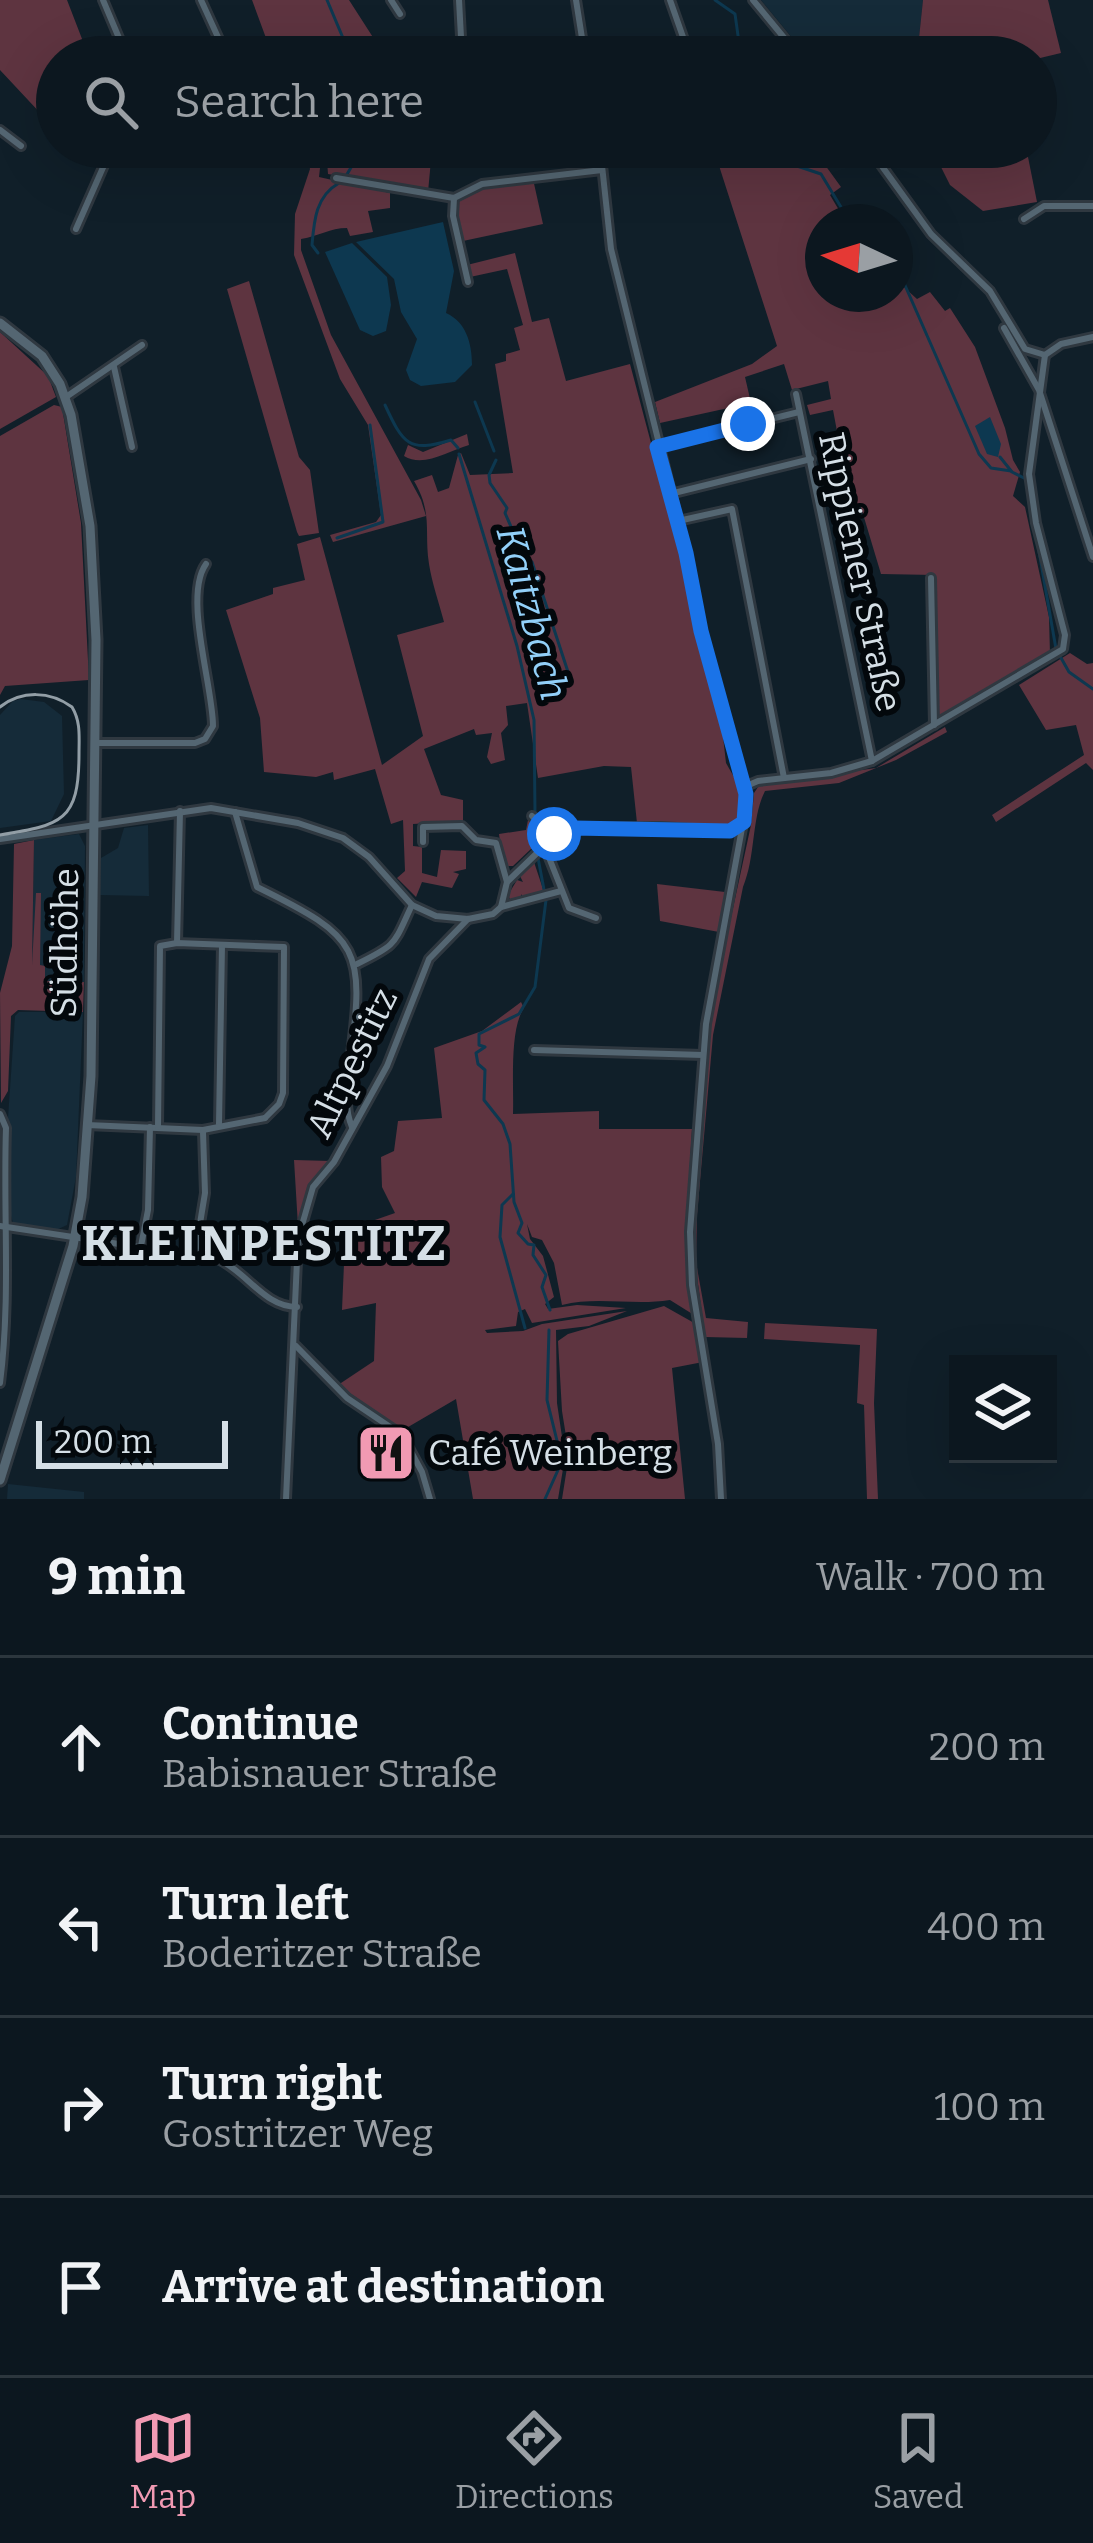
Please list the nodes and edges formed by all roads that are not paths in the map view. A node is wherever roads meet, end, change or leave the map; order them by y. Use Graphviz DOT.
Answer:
graph roads {
  1 [pos="103,0"];
  2 [pos="201,0"];
  3 [pos="391,0"];
  4 [pos="459,0"];
  5 [pos="576,0"];
  6 [pos="670,0"];
  7 [pos="753,0"];
  8 [pos="400,14"];
  9 [pos="119,36"];
  10 [pos="217,36"];
  11 [pos="461,36"];
  12 [pos="582,36"];
  13 [pos="683,36"];
  14 [pos="783,36"];
  15 [pos="0,130"];
  16 [pos="21,146"];
  17 [pos="103,168"];
  18 [pos="589,168"];
  19 [pos="602,168"];
  20 [pos="883,168"];
  21 [pos="336,178"];
  22 [pos="454,198"];
  23 [pos="1093,206"];
  24 [pos="1024,219"];
  25 [pos="76,229"];
  26 [pos="468,282"];
  27 [pos="0,323"];
  28 [pos="1004,328"];
  29 [pos="1093,337"];
  30 [pos="142,345"];
  31 [pos="1046,355"];
  32 [pos="114,367"];
  33 [pos="1039,390"];
  34 [pos="796,394"];
  35 [pos="66,397"];
  36 [pos="799,412"];
  37 [pos="132,447"];
  38 [pos="657,447"];
  39 [pos="811,459"];
  40 [pos="670,494"];
  41 [pos="678,521"];
  42 [pos="1093,557"];
  43 [pos="206,564"];
  44 [pos="931,578"];
  45 [pos="934,727"];
  46 [pos="92,743"];
  47 [pos="872,761"];
  48 [pos="784,778"];
  49 [pos="744,787"];
  50 [pos="180,811"];
  51 [pos="235,812"];
  52 [pos="534,818"];
  53 [pos="93,824"];
  54 [pos="740,828"];
  55 [pos="554,834"];
  56 [pos="0,839"];
  57 [pos="423,842"];
  58 [pos="538,850"];
  59 [pos="507,882"];
  60 [pos="561,891"];
  61 [pos="412,905"];
  62 [pos="501,908"];
  63 [pos="596,918"];
  64 [pos="468,919"];
  65 [pos="178,944"];
  66 [pos="222,945"];
  67 [pos="357,964"];
  68 [pos="534,1051"];
  69 [pos="703,1055"];
  70 [pos="0,1114"];
  71 [pos="266,1118"];
  72 [pos="219,1124"];
  73 [pos="87,1125"];
  74 [pos="352,1126"];
  75 [pos="154,1127"];
  76 [pos="269,1128"];
  77 [pos="203,1130"];
  78 [pos="4,1227"];
  79 [pos="76,1236"];
  80 [pos="141,1246"];
  81 [pos="195,1254"];
  82 [pos="297,1307"];
  83 [pos="3,1336"];
  84 [pos="296,1346"];
  85 [pos="0,1383"];
  86 [pos="0,1480"];
  87 [pos="286,1499"];
  88 [pos="430,1499"];
  89 [pos="721,1499"];
  1 -- 9 [label="street"];
  2 -- 10 [label="street"];
  3 -- 8 [label="street"];
  4 -- 11 [label="street"];
  5 -- 12 [label="street"];
  6 -- 13 [label="street"];
  7 -- 14 [label="street"];
  15 -- 16 [label="street"];
  17 -- 25 [label="street"];
  18 -- 22 [label="street"];
  19 -- 38 [label="street"];
  20 -- 31 [label="street"];
  21 -- 22 [label="street"];
  22 -- 26 [label="street"];
  23 -- 24 [label="street"];
  27 -- 35 [label="street"];
  28 -- 33 [label="street"];
  29 -- 31 [label="street"];
  30 -- 32 [label="street"];
  31 -- 33 [label="street"];
  32 -- 35 [label="street"];
  32 -- 37 [label="street"];
  33 -- 42 [label="street"];
  33 -- 45 [label="street"];
  34 -- 36 [label="street, Rippiener Straße"];
  35 -- 46 [label="street, Südhöhe"];
  36 -- 38 [label="street"];
  36 -- 39 [label="street, Rippiener Straße"];
  38 -- 40 [label="street"];
  39 -- 40 [label="street"];
  39 -- 47 [label="street, Rippiener Straße"];
  40 -- 41 [label="street"];
  41 -- 48 [label="street"];
  41 -- 49 [label="street"];
  43 -- 46 [label="street"];
  44 -- 45 [label="street"];
  45 -- 47 [label="street"];
  46 -- 53 [label="street, Südhöhe"];
  47 -- 48 [label="street"];
  48 -- 49 [label="street"];
  49 -- 54 [label="street"];
  50 -- 51 [label="street"];
  50 -- 53 [label="street"];
  50 -- 65 [label="street"];
  51 -- 61 [label="street"];
  51 -- 67 [label="street"];
  52 -- 55 [label="street"];
  53 -- 56 [label="street"];
  53 -- 73 [label="street, Südhöhe"];
  54 -- 55 [label="street"];
  54 -- 69 [label="street"];
  55 -- 58 [label="street"];
  57 -- 59 [label="street"];
  58 -- 59 [label="street"];
  58 -- 60 [label="street"];
  59 -- 62 [label="street"];
  60 -- 62 [label="street"];
  60 -- 63 [label="street"];
  61 -- 64 [label="street"];
  61 -- 67 [label="street"];
  62 -- 64 [label="street"];
  64 -- 74 [label="street, Altpestitz"];
  65 -- 66 [label="street"];
  65 -- 75 [label="street"];
  66 -- 71 [label="street"];
  66 -- 72 [label="street"];
  67 -- 74 [label="street"];
  68 -- 69 [label="street"];
  69 -- 89 [label="street"];
  70 -- 78 [label="street"];
  71 -- 72 [label="street"];
  71 -- 76 [label="street, Altpestitz"];
  72 -- 77 [label="street"];
  73 -- 75 [label="street"];
  73 -- 79 [label="street, Südhöhe"];
  74 -- 82 [label="street, Altpestitz"];
  75 -- 77 [label="street"];
  75 -- 80 [label="street"];
  77 -- 81 [label="street"];
  78 -- 79 [label="street"];
  78 -- 83 [label="street"];
  79 -- 80 [label="street"];
  79 -- 86 [label="street, Südhöhe"];
  80 -- 81 [label="street"];
  81 -- 82 [label="street"];
  82 -- 84 [label="street, Altpestitz"];
  83 -- 85 [label="street"];
  84 -- 87 [label="street, Altpestitz"];
  84 -- 88 [label="street"];
}
